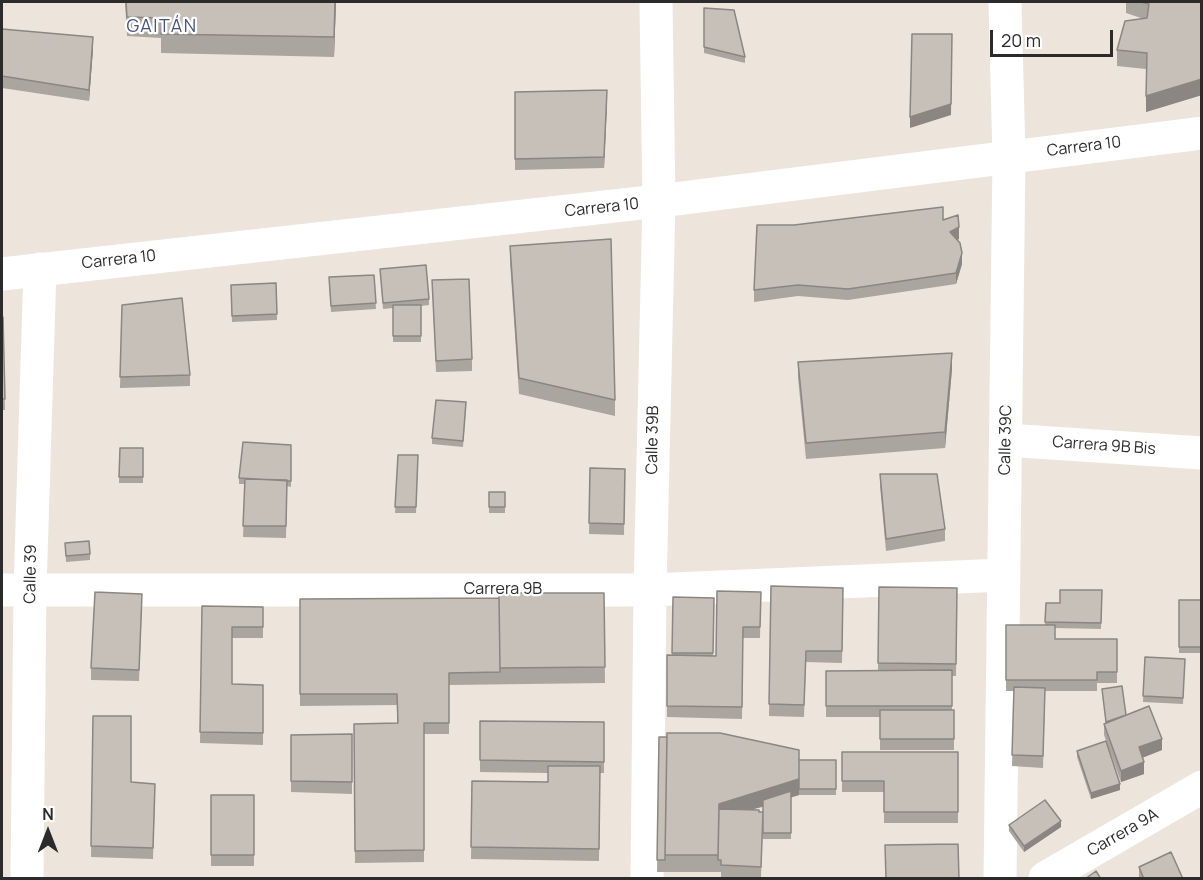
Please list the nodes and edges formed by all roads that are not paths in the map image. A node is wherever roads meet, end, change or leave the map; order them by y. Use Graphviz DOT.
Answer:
graph roads {
  1 [pos="656,2"];
  2 [pos="1005,2"];
  3 [pos="1202,133"];
  4 [pos="1009,156"];
  5 [pos="659,201"];
  6 [pos="40,269"];
  7 [pos="2,274"];
  8 [pos="1006,440"];
  9 [pos="1202,453"];
  10 [pos="1004,575"];
  11 [pos="16,590"];
  12 [pos="650,590"];
  13 [pos="1202,787"];
  14 [pos="27,879"];
  15 [pos="647,879"];
  16 [pos="1000,879"];
  17 [pos="1045,879"];
  1 -- 5 [label="street, Calle 39B"];
  2 -- 4 [label="street, Calle 39C"];
  3 -- 4 [label="street, Carrera 10"];
  4 -- 5 [label="street, Carrera 10"];
  4 -- 8 [label="street, Calle 39C"];
  5 -- 6 [label="street, Carrera 10"];
  5 -- 12 [label="street, Calle 39B"];
  6 -- 7 [label="street, Carrera 10"];
  6 -- 11 [label="street, Calle 39"];
  8 -- 9 [label="street, Carrera 9B Bis"];
  8 -- 10 [label="street, Calle 39C"];
  10 -- 12 [label="street, Carrera 9B"];
  10 -- 16 [label="street, Calle 39C"];
  11 -- 12 [label="street, Carrera 9B"];
  11 -- 14 [label="street, Calle 39"];
  12 -- 15 [label="street, Calle 39B"];
  13 -- 17 [label="street, Carrera 9A"];
}
